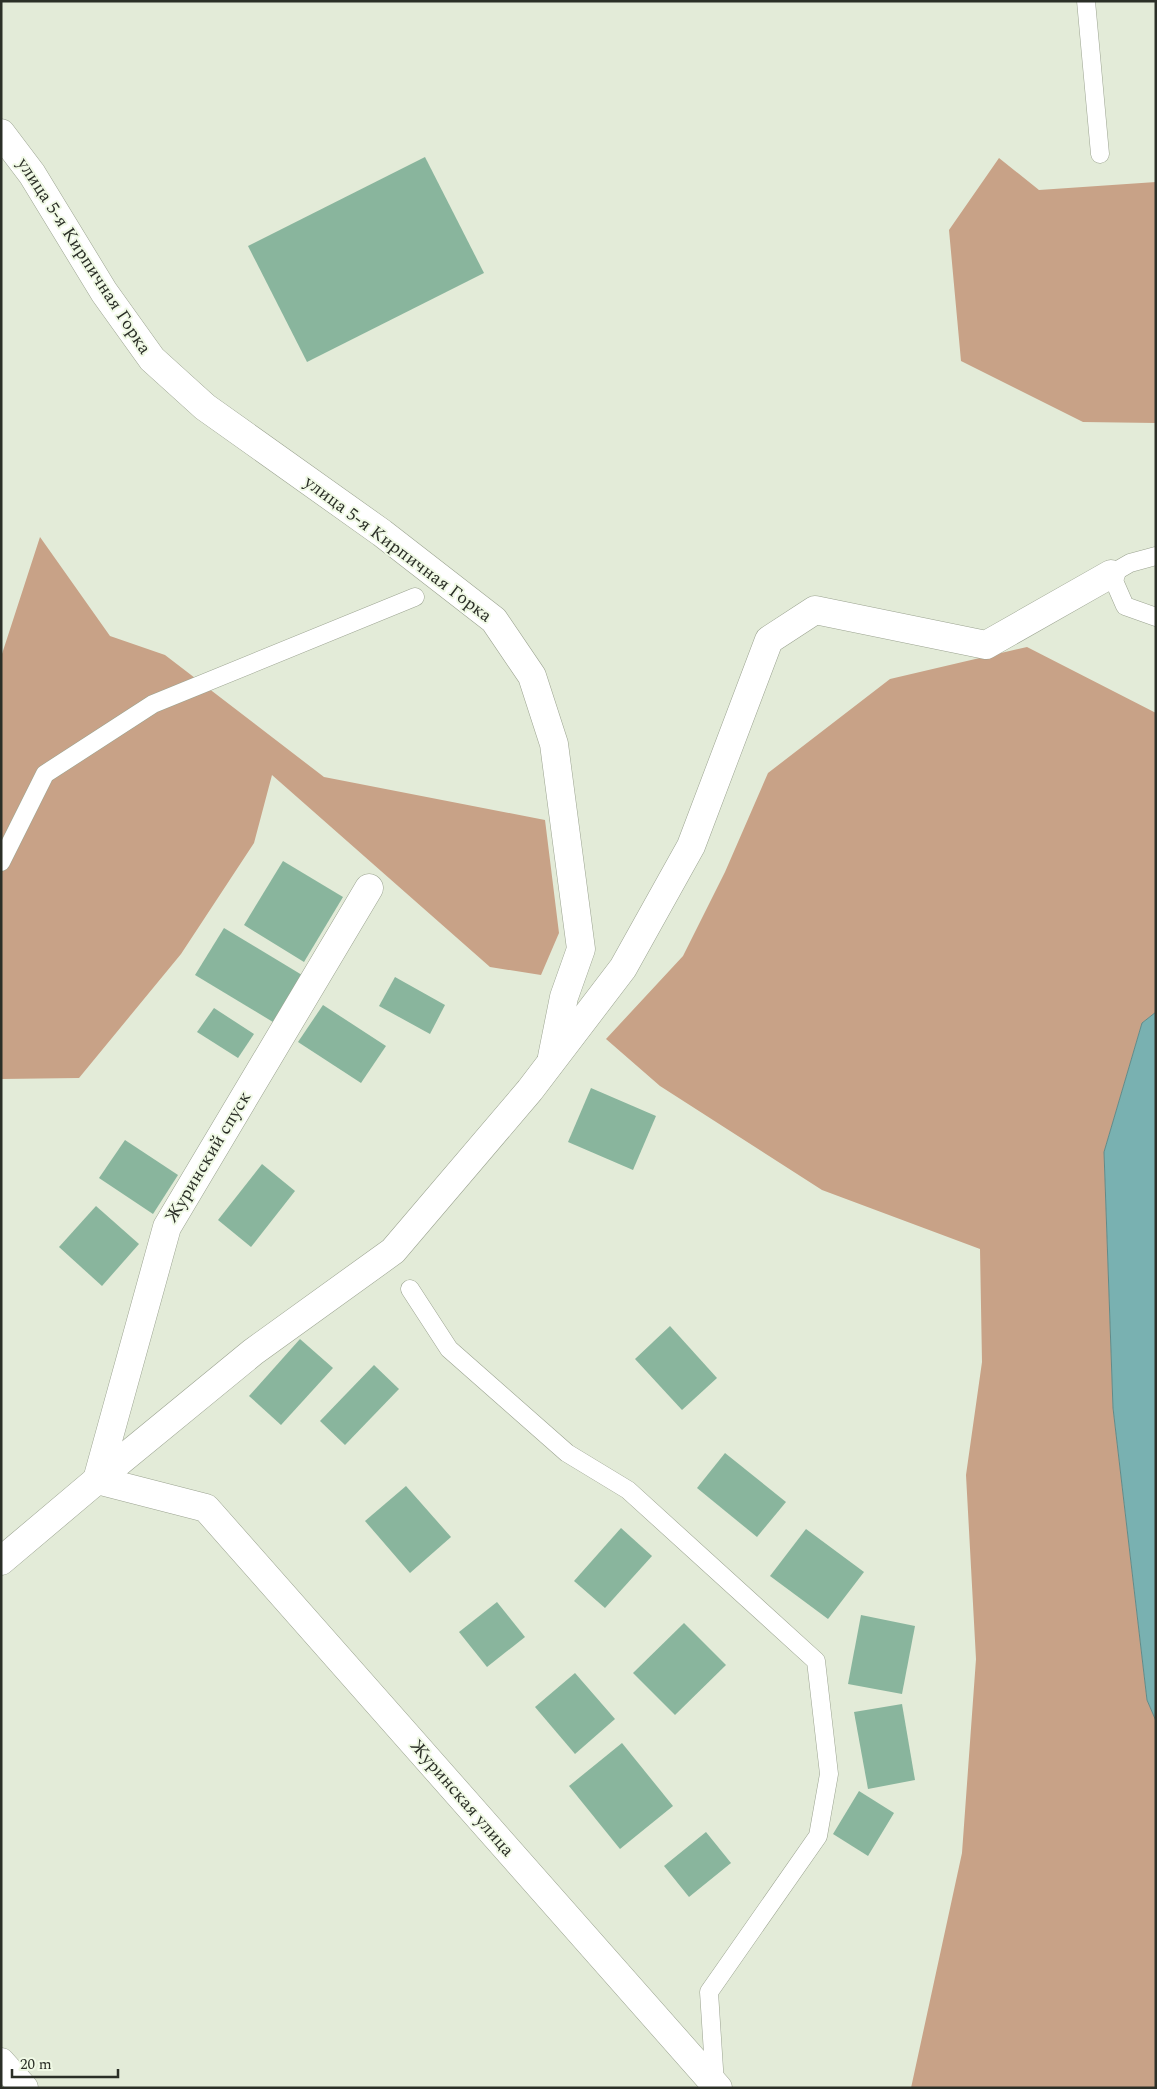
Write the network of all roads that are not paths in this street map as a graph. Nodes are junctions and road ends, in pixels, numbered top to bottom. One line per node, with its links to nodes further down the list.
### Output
1 (1086, 1): 3 (lane)
2 (1, 133): 10 (street, улица 5-я Кирпичная Горка)
3 (1100, 154)
4 (1156, 556): 5 (lane)
5 (1111, 574): 7 (lane); 10 (street)
6 (415, 598): 8 (lane)
7 (1156, 617)
8 (1, 862)
9 (369, 888): 12 (street, Журинский спуск)
10 (550, 1063): 12 (street)
11 (410, 1289): 15 (lane)
12 (97, 1480): 13 (street); 15 (street, Журинская улица)
13 (1, 1560)
14 (1, 2062): 16 (street)
15 (716, 2086)
16 (24, 2088)

